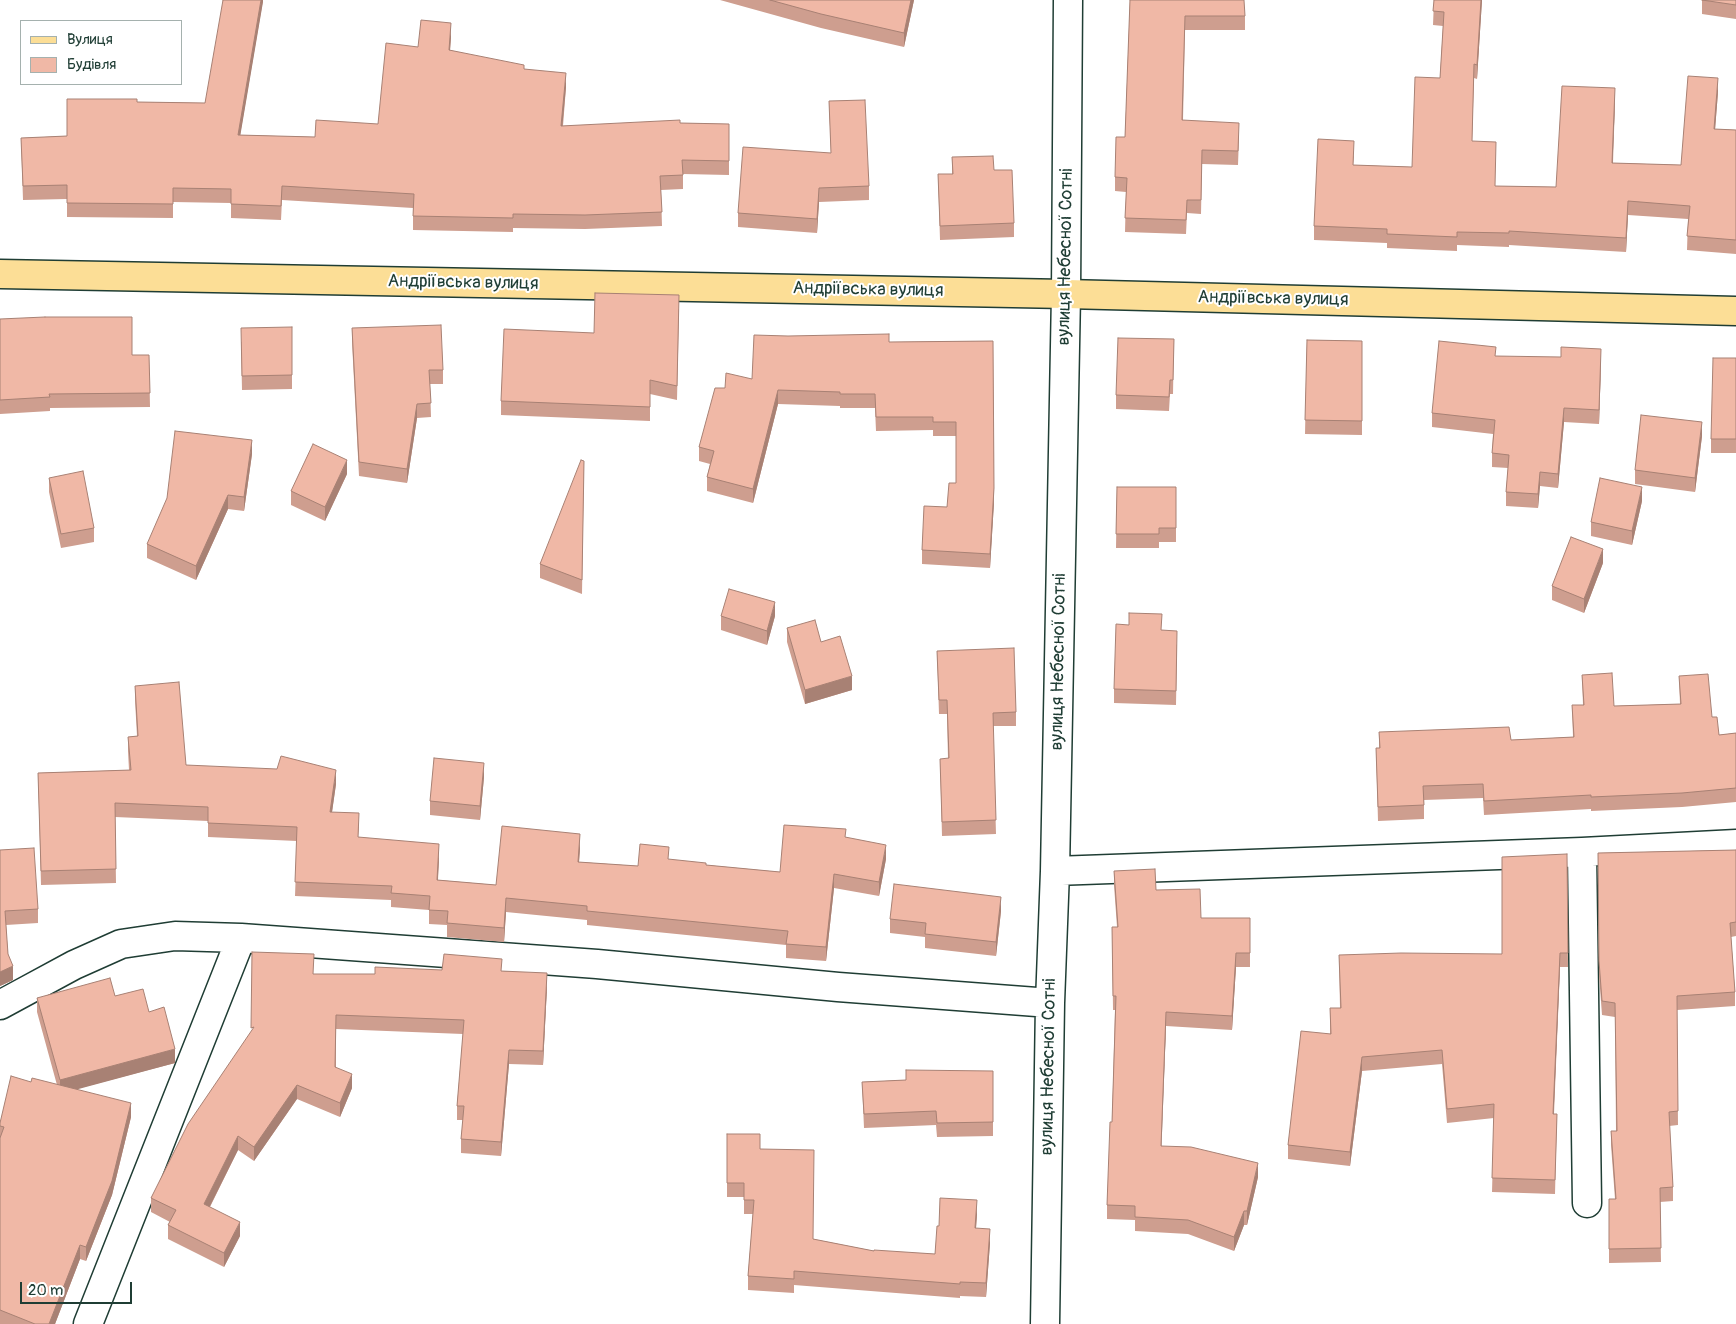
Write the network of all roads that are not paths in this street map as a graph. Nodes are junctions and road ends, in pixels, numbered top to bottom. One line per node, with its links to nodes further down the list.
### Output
1 (1068, 0): 3 (street, вулиця Небесної Сотні)
2 (0, 274): 3 (main road, Андріївська вулиця)
3 (1066, 294): 4 (main road, Андріївська вулиця); 7 (street, вулиця Небесної Сотні)
4 (1736, 311)
5 (1736, 844): 6 (street)
6 (1582, 852): 7 (street); 11 (street)
7 (1055, 870): 9 (street, вулиця Небесної Сотні)
8 (241, 938): 9 (street); 10 (street); 12 (street)
9 (1050, 1003): 13 (street, вулиця Небесної Сотні)
10 (0, 1005)
11 (1587, 1203)
12 (88, 1324)
13 (1045, 1324)

